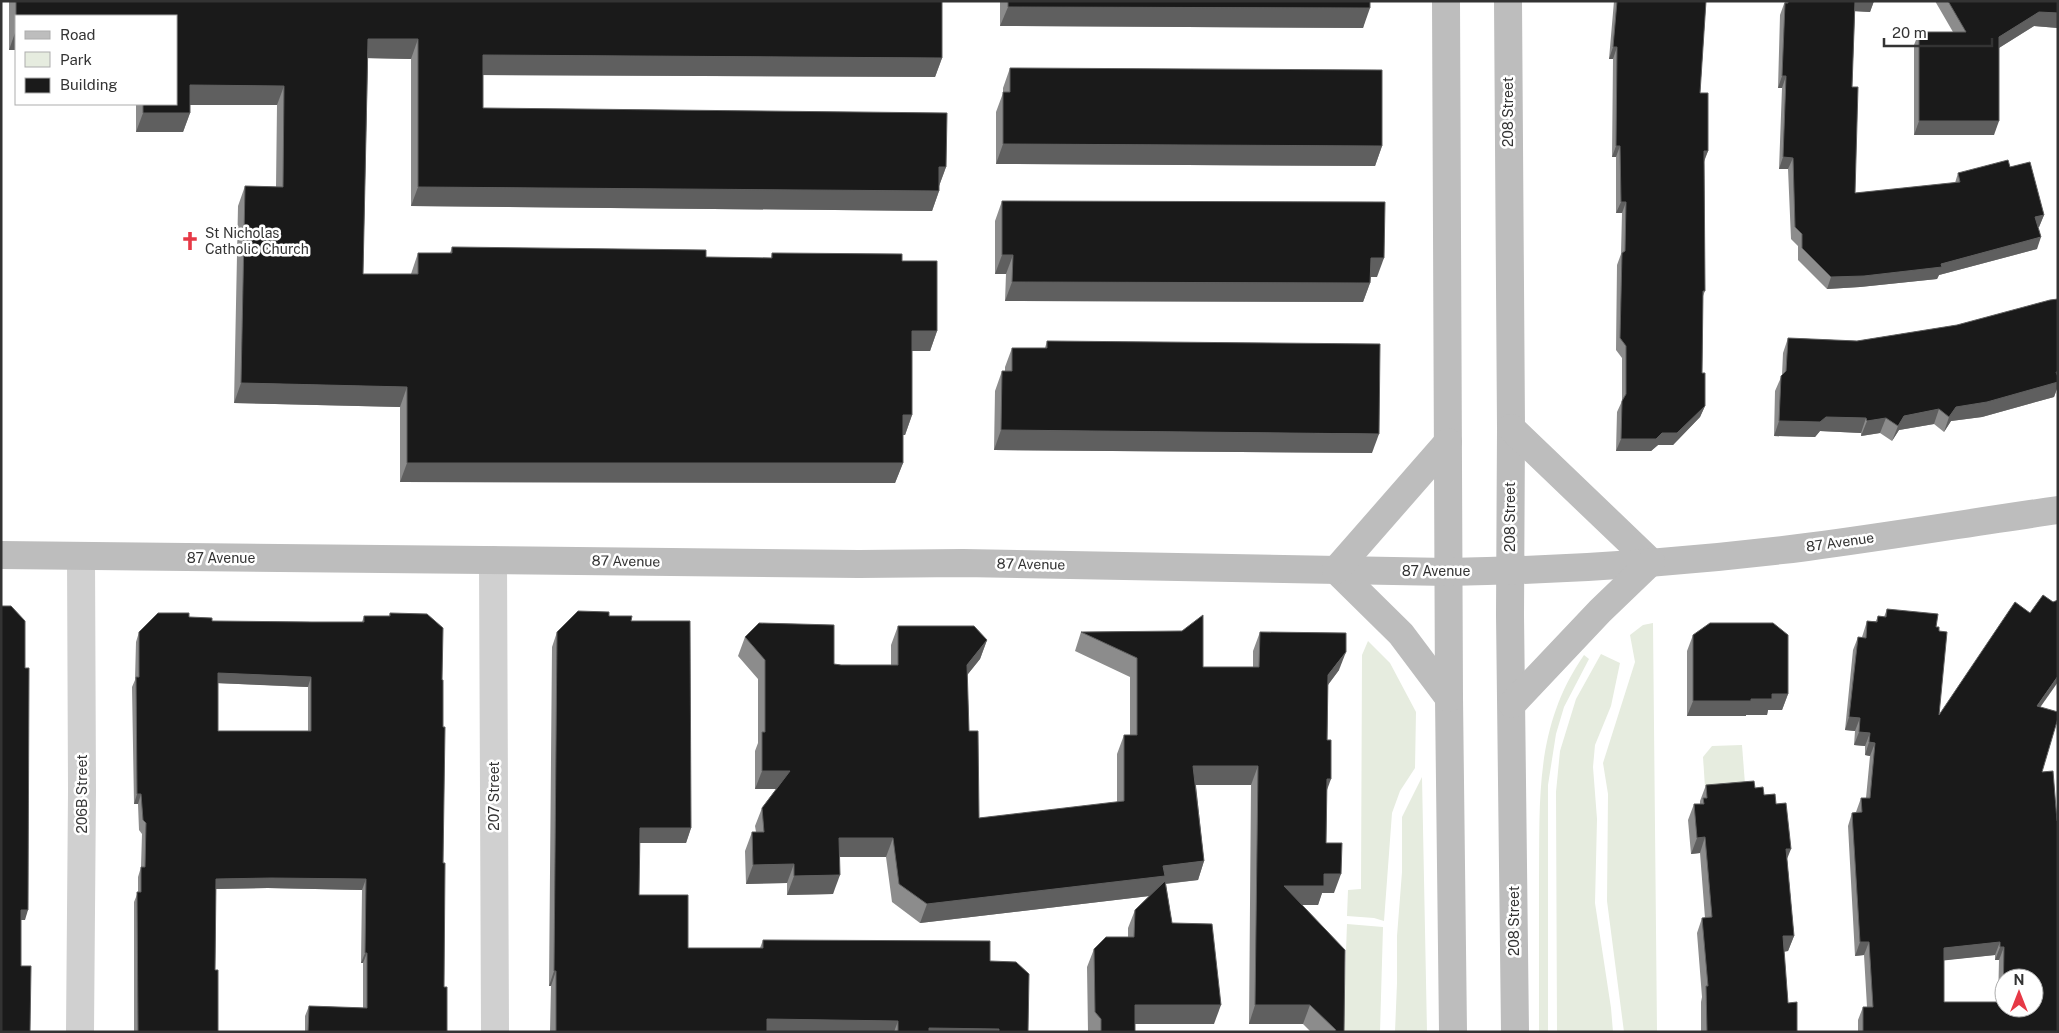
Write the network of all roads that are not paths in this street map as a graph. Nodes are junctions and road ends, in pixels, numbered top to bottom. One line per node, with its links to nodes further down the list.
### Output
1 (1446, 1): 4 (main road)
2 (1508, 1): 3 (main road, 208 Street)
3 (1511, 428): 9 (main road); 11 (main road, 208 Street)
4 (1448, 442): 10 (main road); 12 (main road)
5 (2058, 510): 9 (main road, 87 Avenue)
6 (1, 555): 7 (main road, 87 Avenue)
7 (81, 556): 8 (main road, 87 Avenue); 15 (street, 206B Street)
8 (493, 560): 10 (main road, 87 Avenue); 16 (street, 207 Street)
9 (1651, 562): 11 (main road, 87 Avenue); 14 (main road)
10 (1336, 570): 12 (main road, 87 Avenue); 13 (main road)
11 (1510, 571): 12 (main road, 87 Avenue); 14 (main road, 208 Street)
12 (1448, 572): 13 (main road)
13 (1449, 698): 17 (main road)
14 (1512, 704): 18 (main road, 208 Street)
15 (80, 1032)
16 (495, 1032)
17 (1453, 1032)
18 (1515, 1032)

